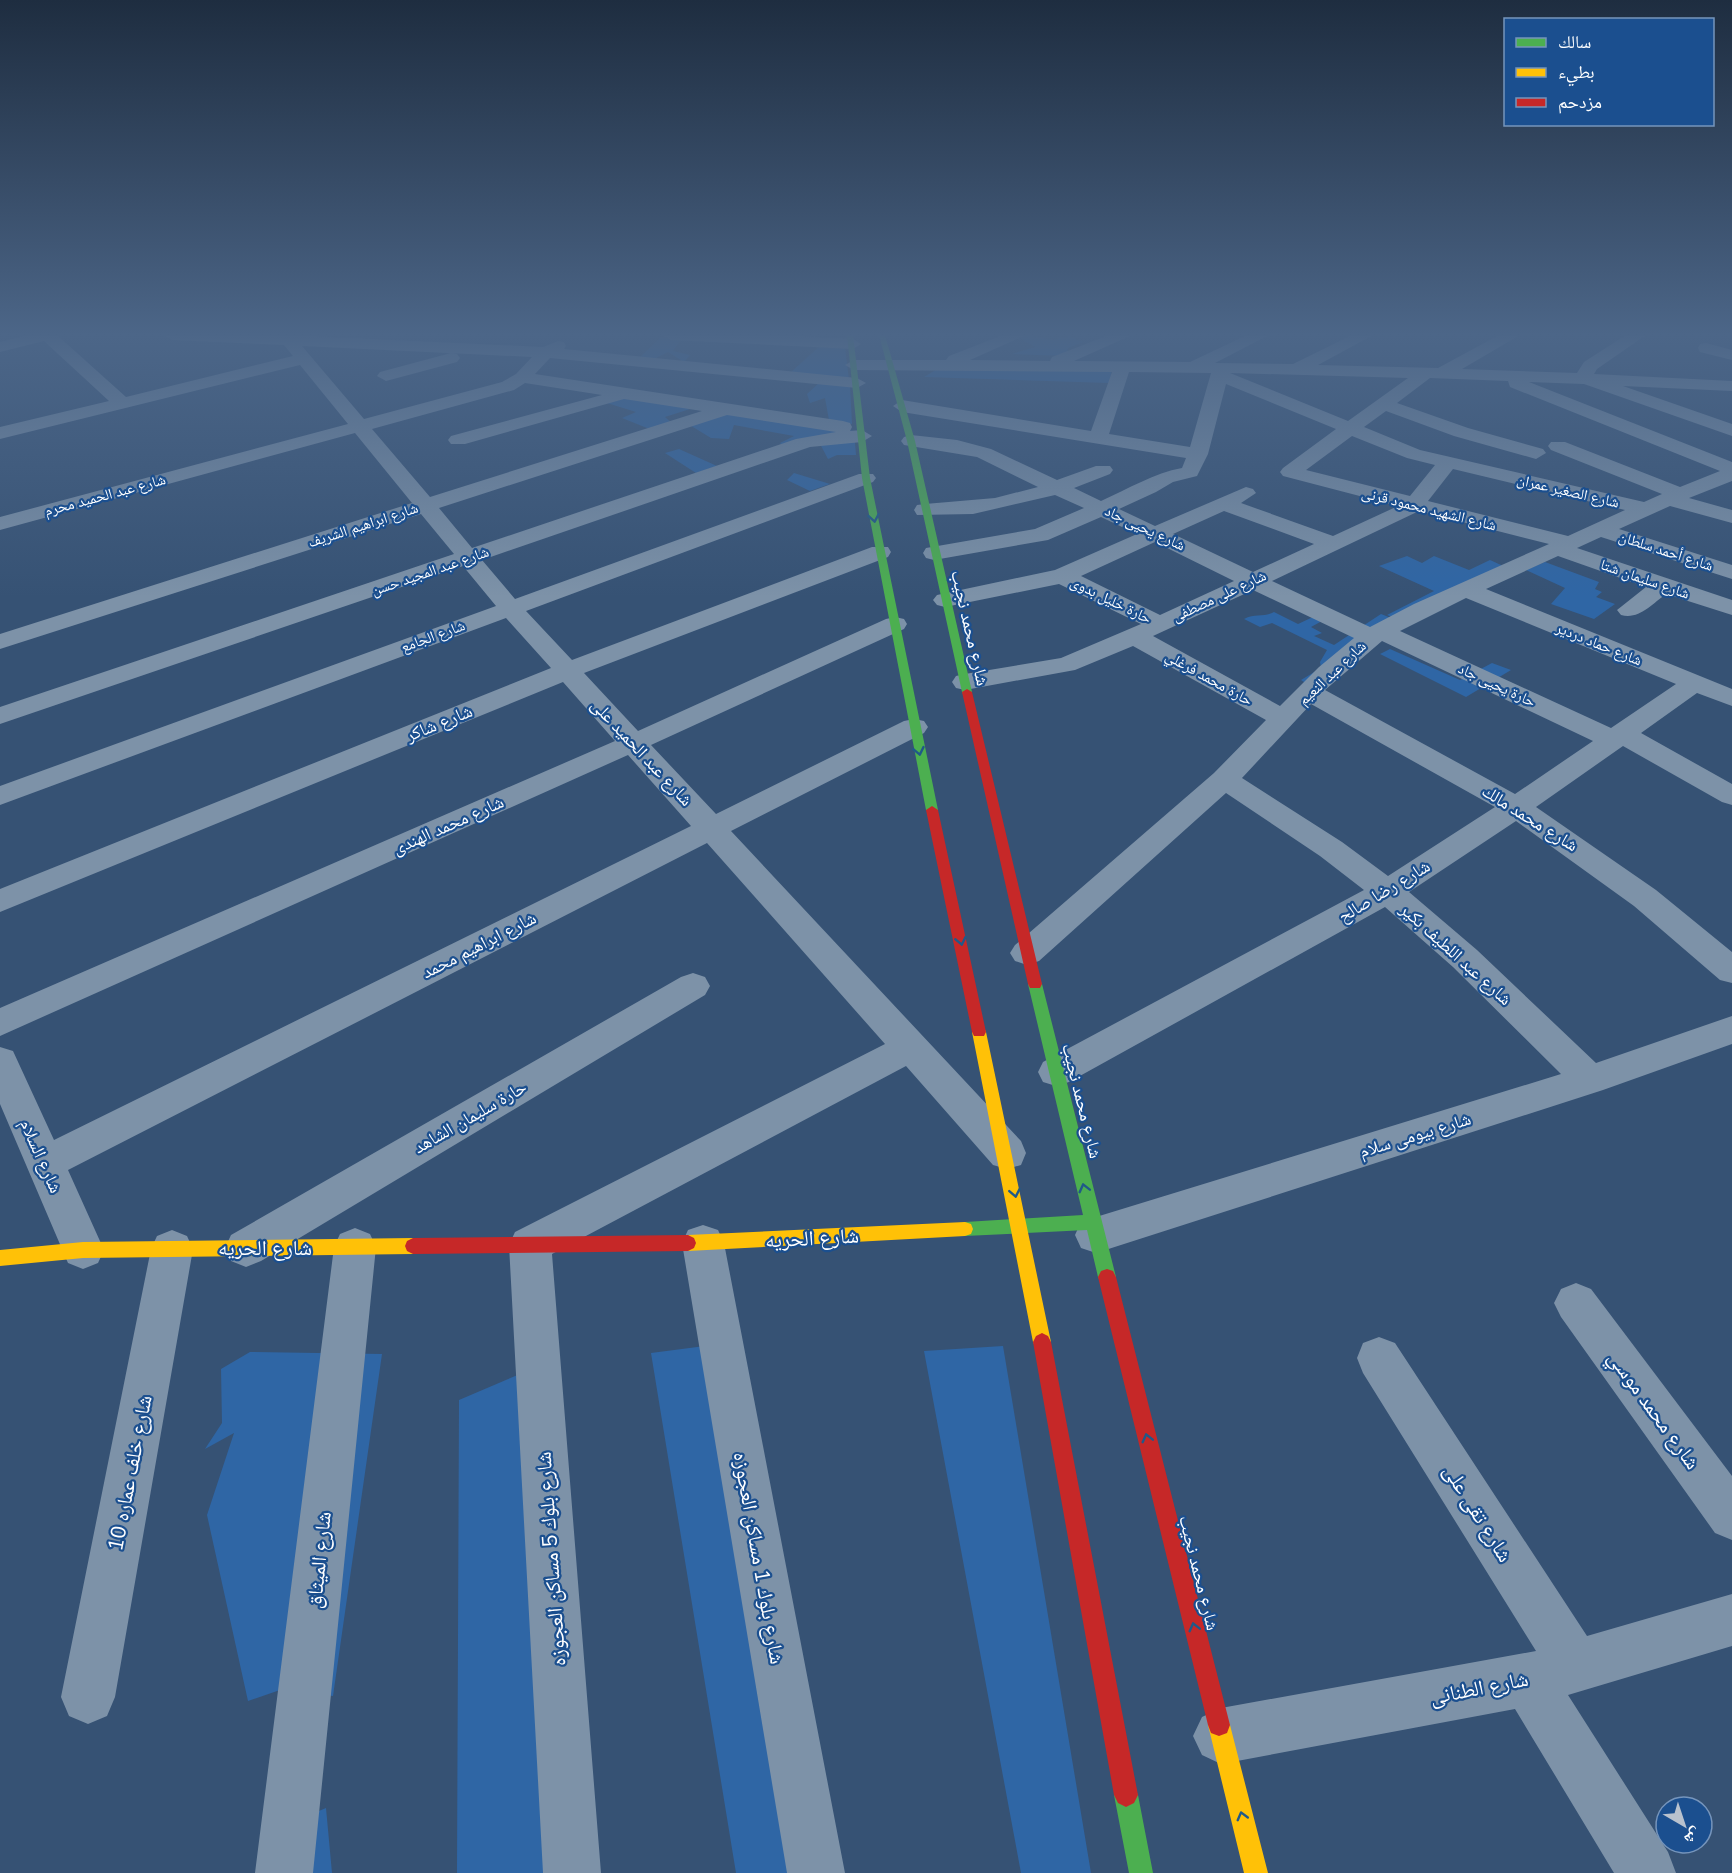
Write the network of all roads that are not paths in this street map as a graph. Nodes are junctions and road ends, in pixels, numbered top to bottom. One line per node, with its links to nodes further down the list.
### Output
1 (43, 422): 22 (street)
2 (356, 422): 18 (street, شارع عبد الحميد على)
3 (377, 422): 18 (street, شارع عبد الحميد محرم)
4 (523, 422): 25 (street)
5 (684, 422): 39 (street, شارع ابراهيم الشريف)
6 (802, 422): 23 (street)
7 (861, 422): 23 (main road)
8 (906, 422): 26 (main road, شارع محمد نجيب)
9 (999, 422): 24 (street)
10 (1104, 422): 24 (street)
11 (1206, 422): 29 (street)
12 (1337, 422): 19 (street, شارع الصغير عمران)
13 (1358, 422): 19 (street)
14 (1435, 422): 20 (street)
15 (1464, 422): 20 (street)
16 (1611, 422): 32 (street)
17 (1710, 422): 21 (street)
18 (360, 427): 39 (street, شارع عبد الحميد على); 44 (street, شارع عبد الحميد محرم)
19 (1350, 428): 30 (street, شارع الصغير عمران); 40 (street, شارع الشهيد محمود قرنى)
20 (1450, 428): 28 (street)
21 (1732, 430)
22 (0, 433)
23 (862, 433): 33 (main road); 52 (street, شارع عبد المجيد حسن)
24 (1098, 439): 29 (street)
25 (458, 440)
26 (911, 441): 35 (street, شارع يحيى جاد); 42 (main road, شارع محمد نجيب)
27 (1558, 446): 37 (street)
28 (1536, 453)
29 (1198, 454): 41 (street)
30 (1448, 462): 34 (street, شارع الصغير عمران); 40 (street, شارع على مصطفى)
31 (1103, 470): 35 (street)
32 (1731, 474): 37 (street, شارع عبد النعيم)
33 (866, 478): 50 (main road, one-way to 50); 59 (street, شارع الجامع)
34 (1538, 483): 37 (street, شارع الصغير عمران); 45 (street)
35 (1059, 487): 41 (street, شارع يحيى جاد); 42 (street)
36 (1246, 493): 38 (street)
37 (1665, 501): 43 (street); 46 (street, شارع عبد النعيم)
38 (1222, 504): 47 (street); 48 (street)
39 (425, 505): 52 (street, شارع عبد الحميد على); 66 (street, شارع ابراهيم الشريف)
40 (1413, 506): 45 (street, شارع الشهيد محمود قرنى); 48 (street, شارع على مصطفى)
41 (1101, 507): 47 (street, شارع يحيى جاد); 51 (street)
42 (925, 510): 51 (main road, شارع محمد نجيب)
43 (1732, 518)
44 (0, 524)
45 (1509, 529): 49 (street, شارع الشهيد محمود قرنى)
46 (1601, 530): 49 (street, شارع عبد النعيم); 53 (street, شارع أحمد سلطان)
47 (1156, 533): 54 (street); 55 (street, شارع يحيى جاد)
48 (1332, 543): 55 (street, شارع على مصطفى)
49 (1564, 546): 56 (street, شارع سليمان شتا); 57 (street, شارع عبد النعيم)
50 (880, 552): 62 (main road); 67 (street, شارع شاكر)
51 (934, 553): 58 (main road, شارع محمد نجيب)
52 (469, 558): 59 (street, شارع عبد الحميد على); 72 (street, شارع عبد المجيد حسن)
53 (1732, 572)
54 (1062, 576): 58 (street); 63 (street, حارة خليل بدوى)
55 (1254, 579): 63 (street, شارع على مصطفى); 64 (street, شارع يحيى جاد)
56 (1663, 585): 60 (street, شارع سليمان شتا); 61 (street)
57 (1467, 590): 64 (street, شارع عبد النعيم); 69 (street, شارع حماد دردير)
58 (945, 600): 68 (main road, شارع محمد نجيب)
59 (510, 608): 67 (street, شارع عبد الحميد على); 78 (street, شارع الجامع)
60 (1732, 608)
61 (1629, 610)
62 (895, 624): 74 (main road); 76 (street, شارع محمد الهندى)
63 (1160, 624): 65 (street, شارع على مصطفى)
64 (1376, 634): 70 (street, شارع عبد النعيم); 75 (street, حارة يحيى جاد)
65 (1134, 636): 68 (street, شارع على مصطفى); 73 (street, حارة محمد فرغلي)
66 (0, 642)
67 (567, 671): 76 (street, شارع عبد الحميد على); 83 (street, شارع شاكر)
68 (965, 682): 84 (main road, شارع محمد نجيب)
69 (1695, 683): 71 (street, شارع حماد دردير); 75 (street, شارع رضا صالح)
70 (1310, 693): 73 (street, شارع عبد النعيم); 80 (street, شارع محمد مالك)
71 (1732, 698)
72 (0, 716)
73 (1283, 719): 77 (street, شارع عبد النعيم)
74 (914, 726): 81 (street, شارع ابراهيم محمد); 93 (main road, one-way to 93)
75 (1618, 737): 79 (street, حارة يحيى جاد); 80 (street, شارع رضا صالح)
76 (633, 743): 81 (street, شارع عبد الحميد على); 87 (street, شارع محمد الهندى)
77 (1224, 779): 82 (street, شارع عبد اللطيف بكير); 84 (street, شارع عبد النعيم)
78 (0, 796)
79 (1732, 796)
80 (1516, 807): 82 (street, شارع رضا صالح); 85 (street, شارع محمد مالك)
81 (712, 828): 89 (street, شارع عبد الحميد على); 94 (street, شارع ابراهيم محمد)
82 (1386, 892): 91 (street, شارع رضا صالح); 92 (street, شارع عبد اللطيف بكير)
83 (0, 901)
84 (1027, 953): 91 (main road, شارع محمد نجيب)
85 (1732, 971)
86 (693, 986): 100 (street, حارة سليمان الشاهد)
87 (0, 1023)
88 (1726, 1040): 92 (street, شارع بيومى سلام)
89 (911, 1047): 93 (street, شارع عبد الحميد على); 98 (street, شارع الحريه)
90 (0, 1061): 94 (street, شارع السلام)
91 (1056, 1071): 96 (main road, شارع محمد نجيب, one-way to 91)
92 (1590, 1080): 96 (street, شارع بيومى سلام)
93 (1007, 1153): 95 (main road, one-way to 95)
94 (45, 1164): 102 (street, شارع السلام)
95 (1022, 1227): 96 (main road, شارع الحريه); 97 (main road, شارع الحريه); 114 (main road)
96 (1094, 1228): 110 (main road, شارع محمد نجيب, one-way to 96)
97 (703, 1243): 98 (main road, شارع الحريه); 113 (street, شارع بلوك 1 مساكن العجوزه)
98 (530, 1245): 99 (main road, شارع الحريه); 112 (street, شارع بلوك 5 مساكن العجوزه)
99 (355, 1247): 100 (main road, شارع الحريه); 111 (street, شارع الميثاق)
100 (246, 1248): 101 (main road, شارع الحريه)
101 (172, 1249): 102 (main road, شارع الحريه); 109 (street, شارع خلف عماره 10)
102 (83, 1250): 103 (main road, شارع الحريه)
103 (0, 1257)
104 (1576, 1303): 106 (street, شارع محمد موسي)
105 (1379, 1358): 108 (street, شارع تقى على)
106 (1732, 1516)
107 (1732, 1620): 108 (street, شارع الطنانى)
108 (1552, 1674): 110 (street, شارع الطنانى); 116 (street, شارع تقى على)
109 (88, 1697)
110 (1221, 1736): 115 (main road, شارع محمد نجيب, one-way to 110)
111 (284, 1873)
112 (572, 1873)
113 (816, 1873)
114 (1141, 1873)
115 (1256, 1873)
116 (1647, 1873)

